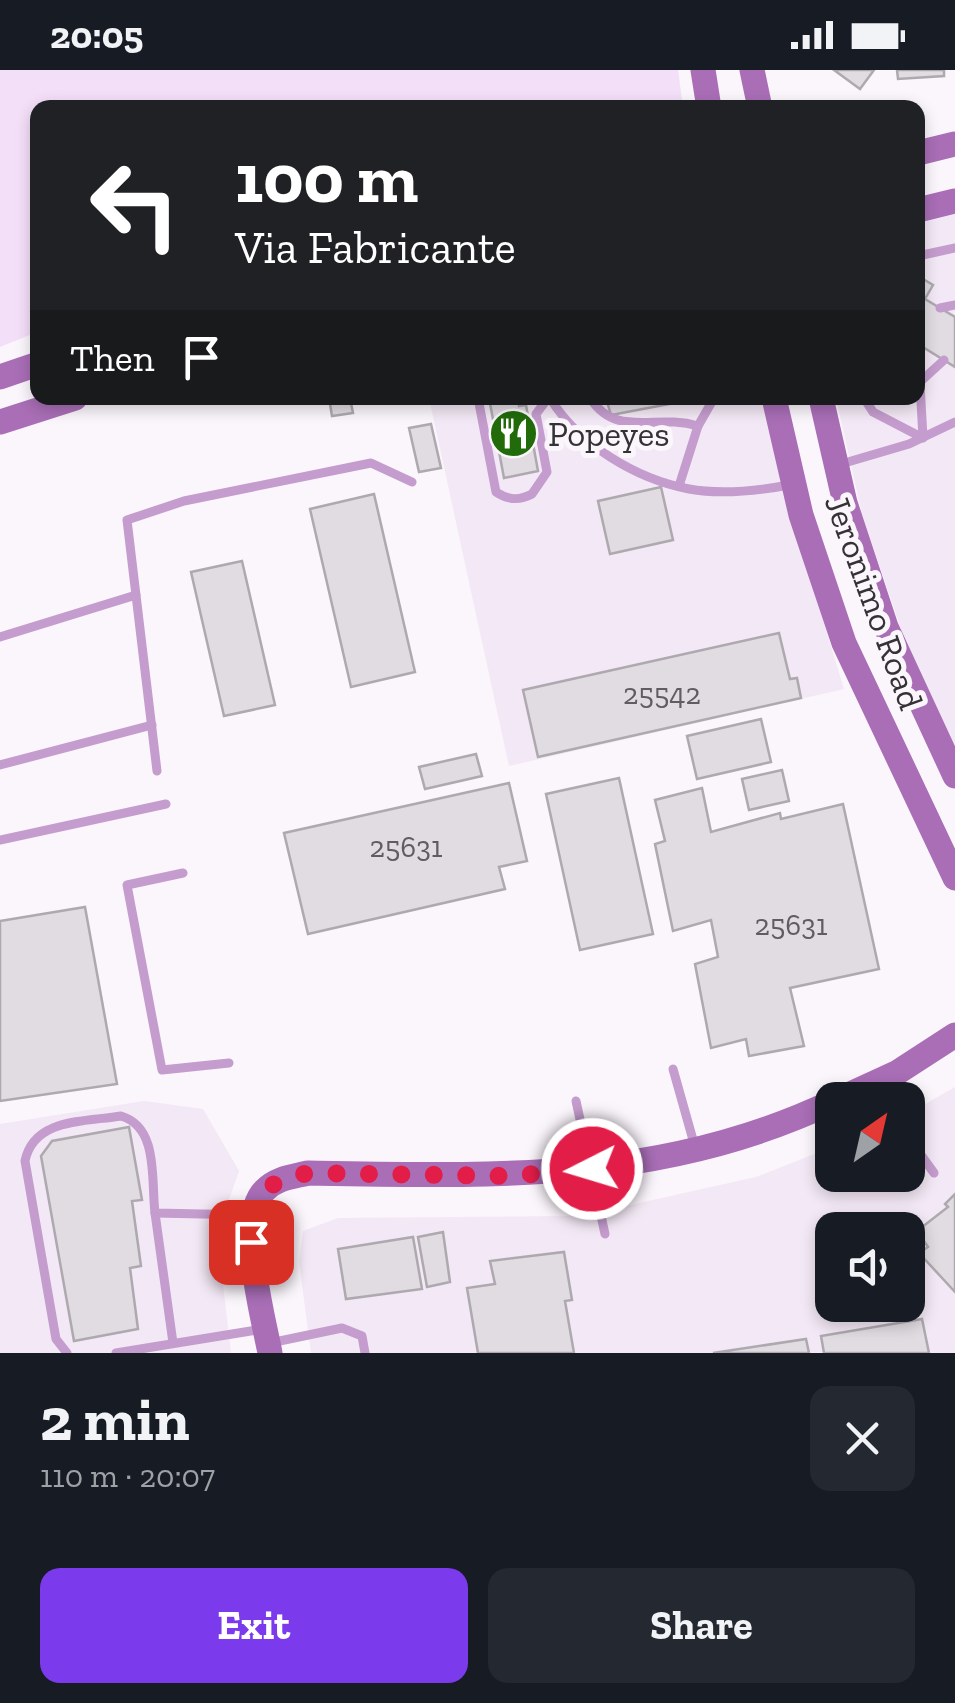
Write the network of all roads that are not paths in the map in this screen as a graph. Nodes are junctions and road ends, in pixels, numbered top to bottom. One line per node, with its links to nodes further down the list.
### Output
1 (703, 70): 3 (main road)
2 (752, 70): 4 (main road)
3 (708, 100)
4 (758, 100)
5 (955, 144): 6 (main road)
6 (925, 151)
7 (955, 201): 8 (main road)
8 (925, 208)
9 (955, 248): 10 (lane)
10 (925, 254)
11 (955, 305): 12 (lane)
12 (940, 308)
13 (944, 360): 16 (lane)
14 (30, 367): 15 (main road)
15 (0, 377)
16 (925, 377)
17 (53, 405): 27 (main road)
18 (479, 405): 19 (lane)
19 (543, 405)
20 (554, 405): 34 (lane)
21 (595, 405): 29 (lane)
22 (712, 405): 29 (lane)
23 (776, 405): 33 (main road, Jeronimo Road)
24 (823, 405): 31 (main road, Jeronimo Road)
25 (868, 405): 30 (lane)
26 (921, 405): 30 (lane)
27 (0, 422)
28 (955, 422): 30 (lane)
29 (698, 426): 34 (lane)
30 (923, 438): 31 (lane)
31 (836, 466): 38 (main road, Jeronimo Road)
32 (412, 482): 35 (lane)
33 (794, 484): 34 (lane); 45 (main road, Jeronimo Road)
34 (680, 486)
35 (136, 595): 36 (lane); 37 (lane)
36 (0, 637)
37 (152, 725): 39 (lane); 40 (lane)
38 (949, 750): 41 (main road, Jeronimo Road)
39 (0, 765)
40 (158, 770)
41 (955, 776)
42 (166, 804): 43 (lane)
43 (0, 840)
44 (183, 874): 47 (lane)
45 (955, 878)
46 (955, 1035): 49 (main road)
47 (229, 1062)
48 (674, 1069): 52 (lane)
49 (887, 1082)
50 (576, 1101): 54 (lane)
51 (815, 1109): 52 (main road)
52 (696, 1150): 54 (main road)
53 (925, 1161): 55 (lane)
54 (592, 1169): 56 (main road); 58 (lane)
55 (934, 1174)
56 (257, 1204): 57 (lane); 59 (main road)
57 (155, 1214): 60 (lane); 61 (lane)
58 (605, 1234)
59 (268, 1342): 60 (lane); 63 (lane)
60 (173, 1343): 62 (lane)
61 (68, 1353)
62 (116, 1353)
63 (366, 1353)

